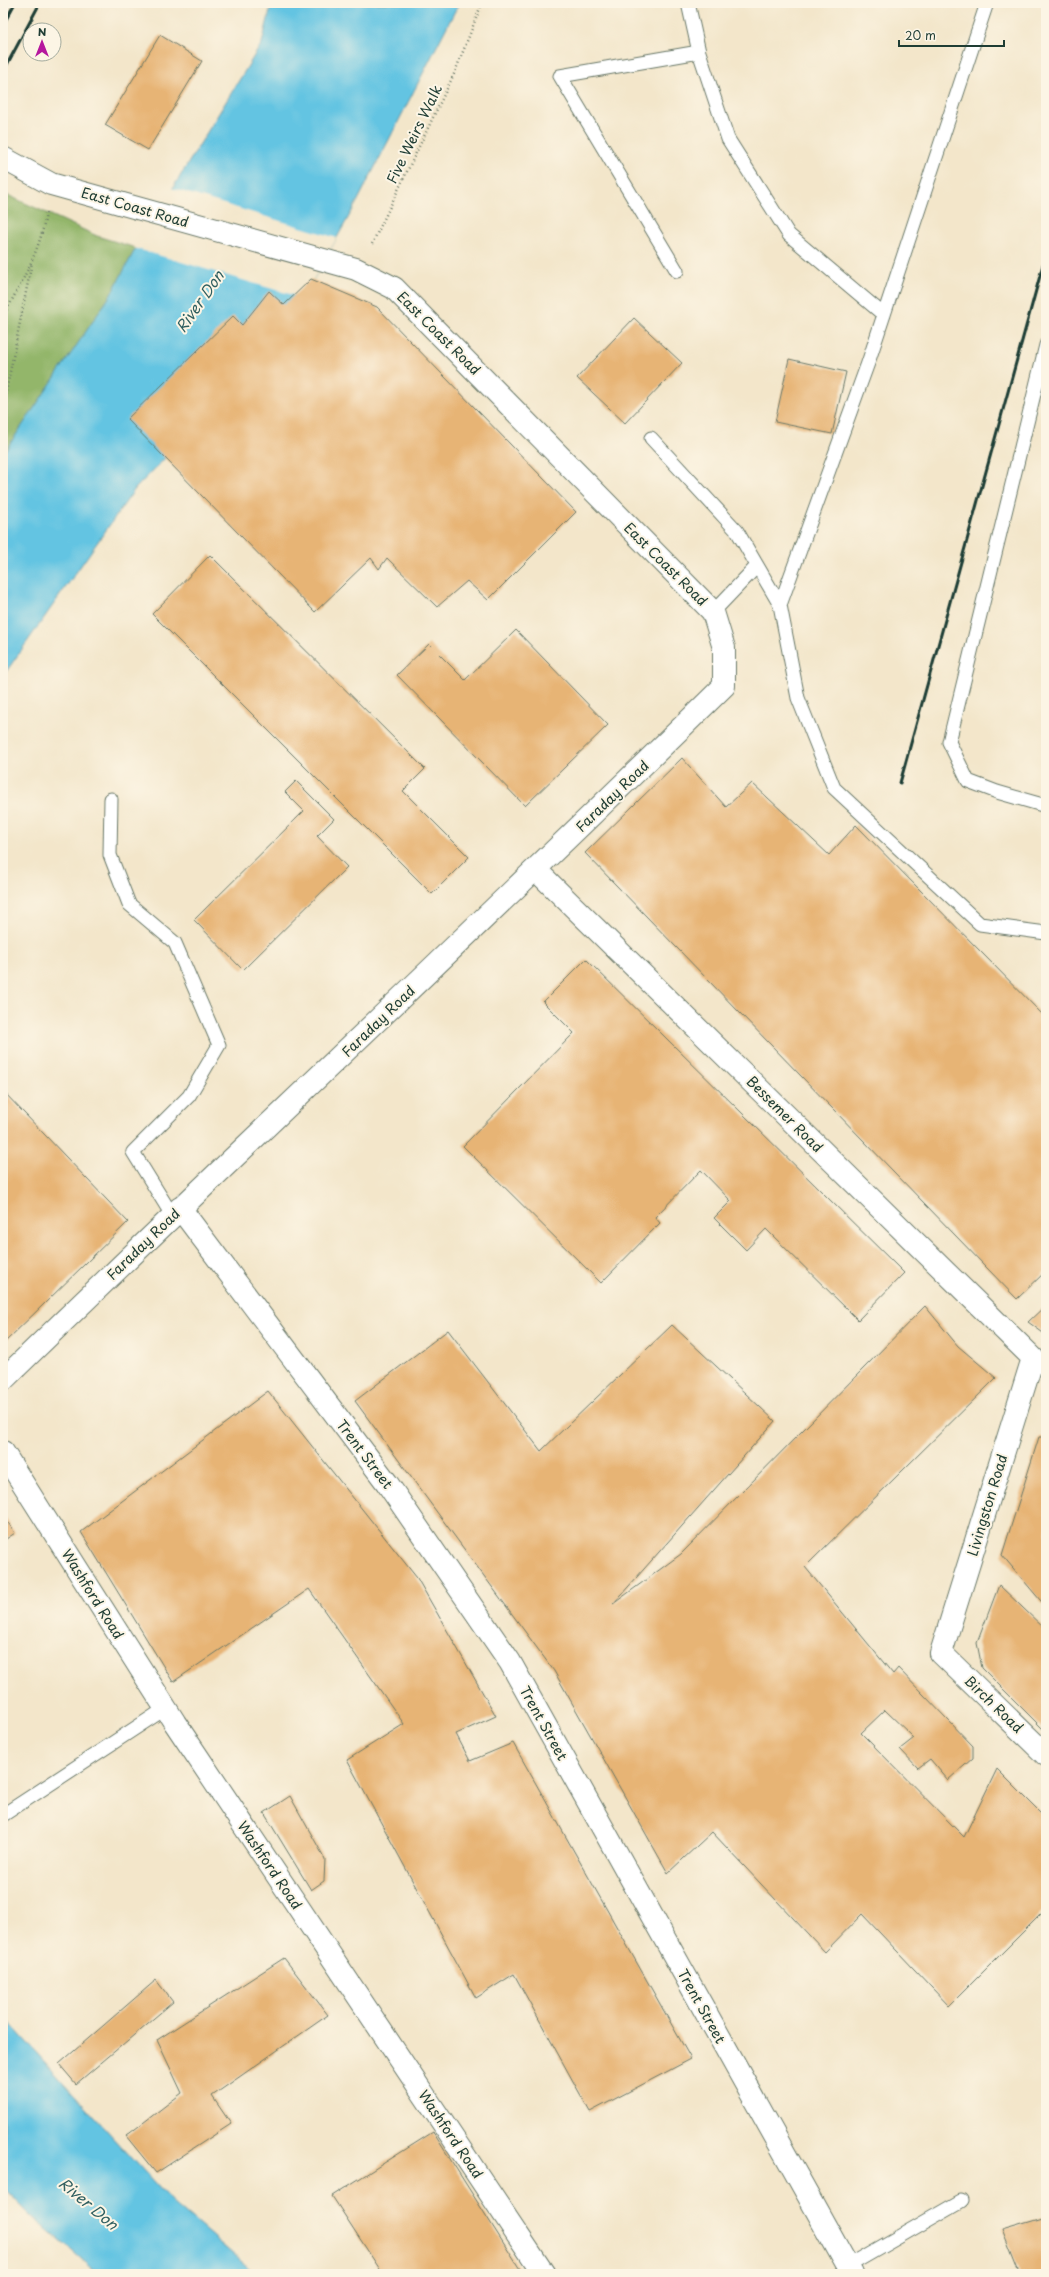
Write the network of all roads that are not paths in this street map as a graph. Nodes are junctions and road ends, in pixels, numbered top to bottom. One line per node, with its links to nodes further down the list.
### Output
1 (688, 3): 3 (lane)
2 (987, 3): 6 (lane)
3 (699, 52): 5 (lane); 6 (lane)
4 (3, 158): 11 (street, East Coast Road)
5 (677, 271)
6 (884, 315): 10 (lane)
7 (1046, 345): 14 (lane)
8 (651, 438): 9 (lane)
9 (757, 566): 10 (lane); 11 (lane)
10 (780, 605): 16 (lane)
11 (713, 612): 12 (street, East Coast Road)
12 (724, 648): 15 (street, Faraday Road)
13 (111, 798): 17 (lane)
14 (1046, 806)
15 (536, 870): 17 (street, Faraday Road); 18 (street, Bessemer Road)
16 (1046, 933)
17 (176, 1211): 19 (street, Faraday Road); 26 (street, Trent Street)
18 (1033, 1358): 21 (street, Livingston Road)
19 (3, 1380)
20 (3, 1452): 22 (street, Washford Road)
21 (941, 1653): 23 (street, Birch Road)
22 (166, 1708): 24 (lane); 27 (street, Washford Road)
23 (1046, 1755)
24 (3, 1815)
25 (961, 2201): 26 (lane)
26 (850, 2270)
27 (544, 2274)

